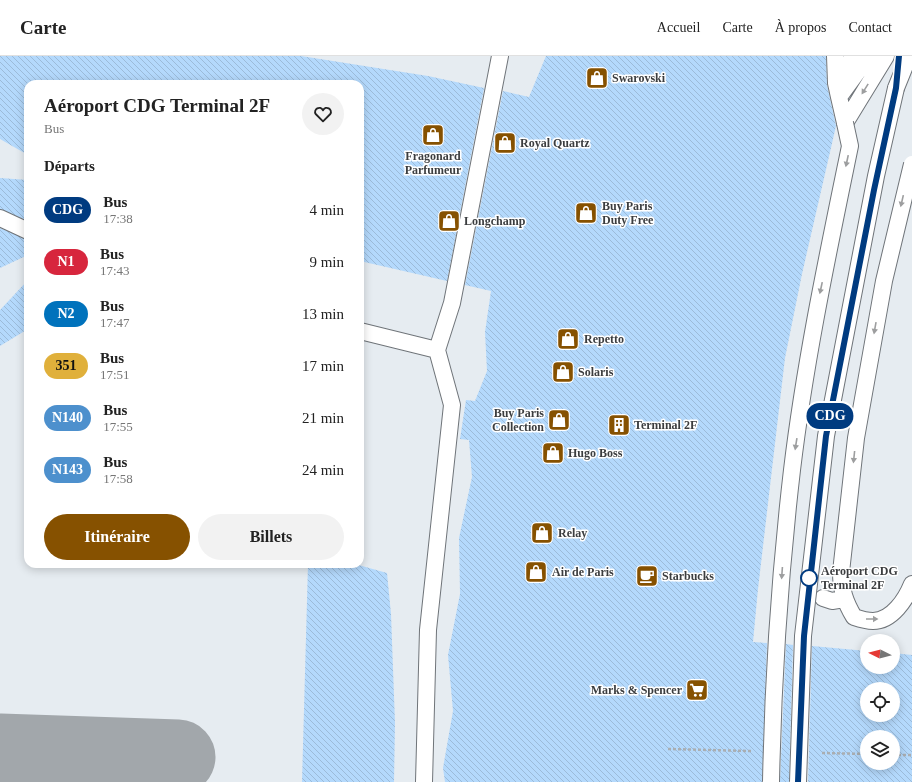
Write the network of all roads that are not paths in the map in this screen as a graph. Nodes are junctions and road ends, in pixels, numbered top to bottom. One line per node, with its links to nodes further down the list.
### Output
1 (500, 56): 15 (lane)
2 (835, 56): 9 (lane)
3 (853, 56): 9 (lane)
4 (869, 56): 9 (lane)
5 (886, 56): 10 (lane, one-way to 10)
6 (898, 56): 8 (lane)
7 (909, 56): 8 (lane)
8 (896, 88): 21 (lane, bridge)
9 (837, 90): 10 (lane)
10 (845, 123): 20 (lane, one-way to 20, bridge)
11 (912, 164): 18 (lane, one-way to 18, bridge)
12 (0, 218): 13 (lane)
13 (24, 229)
14 (364, 332): 15 (lane)
15 (437, 350): 19 (lane)
16 (912, 584): 18 (lane, one-way to 16)
17 (823, 598): 18 (lane)
18 (844, 599)
19 (424, 782)
20 (771, 782)
21 (798, 782)

